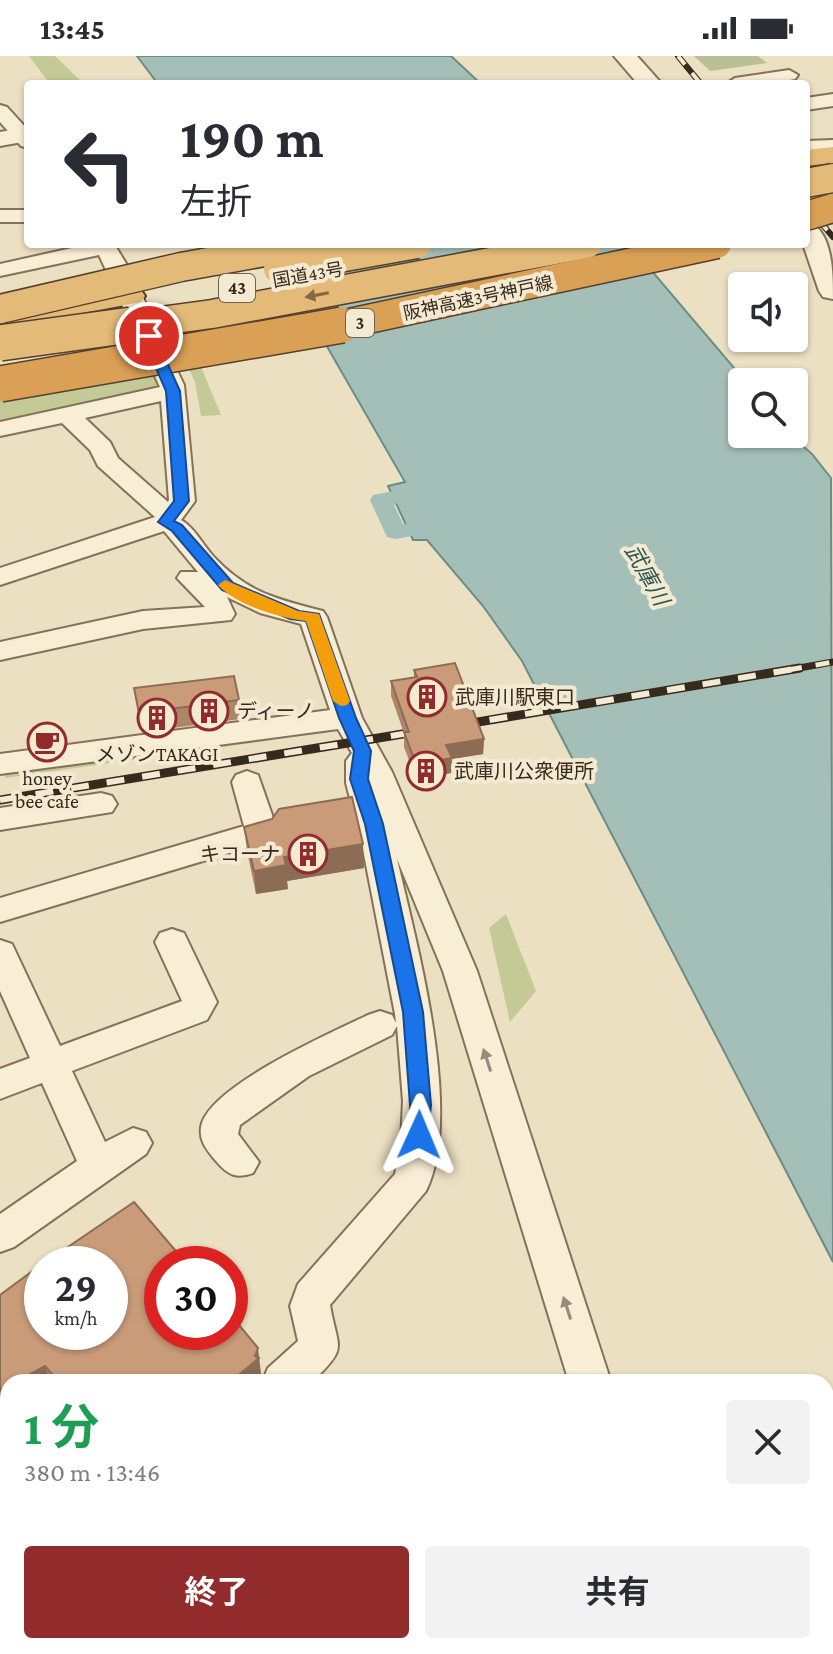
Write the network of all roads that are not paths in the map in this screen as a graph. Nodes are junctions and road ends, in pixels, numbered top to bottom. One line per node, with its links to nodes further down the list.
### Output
1 (625, 56): 3 (street)
2 (764, 56): 4 (street)
3 (647, 80)
4 (794, 80)
5 (0, 111): 6 (street)
6 (17, 138)
7 (833, 146): 8 (street)
8 (810, 147)
9 (810, 158): 10 (highway)
10 (833, 158): 11 (street)
11 (810, 164)
12 (820, 200): 23 (street)
13 (0, 216): 14 (street)
14 (24, 216)
15 (287, 248): 25 (highway, bridge)
16 (395, 248): 26 (highway, 国道43号 / 43, bridge)
17 (453, 248): 27 (highway, 国道43号 / 43)
18 (566, 248): 29 (highway, one-way to 29, bridge)
19 (700, 248): 31 (highway, 阪神高速3号神戸線 / 3, bridge)
20 (109, 254): 22 (street); 24 (highway); 28 (street)
21 (626, 263): 31 (highway, 阪神高速3号神戸線 / 3, bridge)
22 (0, 270)
23 (833, 291)
24 (0, 298)
25 (0, 309)
26 (0, 320)
27 (0, 331)
28 (149, 336): 30 (highway); 32 (street)
29 (0, 343)
30 (0, 355)
31 (0, 383)
32 (173, 391): 33 (street); 35 (street)
33 (67, 414): 34 (street); 35 (street)
34 (0, 429)
35 (162, 522): 36 (street); 37 (street); 38 (street)
36 (0, 577)
37 (0, 651)
38 (347, 718): 39 (street); 40 (street)
39 (363, 751): 54 (street); 55 (street, one-way to 39)
40 (0, 764)
41 (247, 782): 44 (street)
42 (101, 804): 43 (street)
43 (0, 819)
44 (0, 910)
45 (172, 942): 48 (street)
46 (0, 953): 48 (street)
47 (380, 1025): 51 (street)
48 (53, 1064): 49 (street); 52 (street)
49 (0, 1084)
50 (133, 1143): 52 (street)
51 (240, 1162)
52 (98, 1167): 53 (street)
53 (0, 1235)
54 (291, 1374)
55 (587, 1374)

